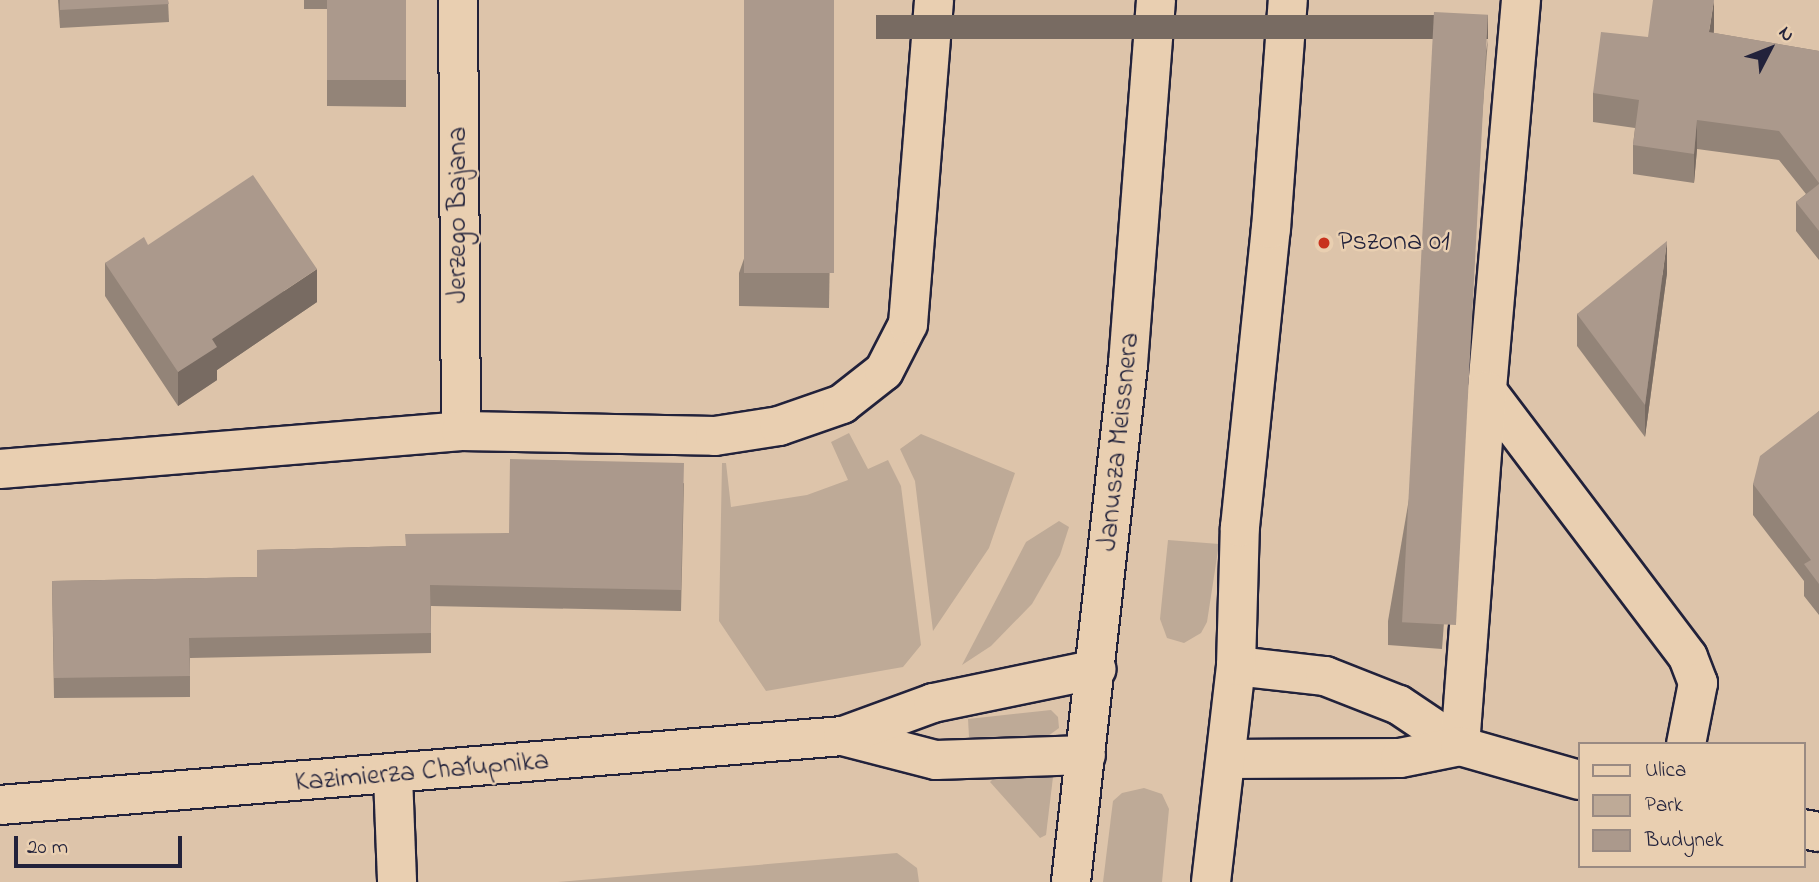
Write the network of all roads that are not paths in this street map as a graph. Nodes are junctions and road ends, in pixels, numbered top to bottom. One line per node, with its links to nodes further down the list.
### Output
1 (458, 0): 7 (street, Jerzego Bajana)
2 (934, 0): 7 (street)
3 (1156, 0): 10 (street, Janusza Meissnera)
4 (1288, 0): 9 (street)
5 (1521, 0): 6 (street)
6 (1487, 391): 12 (street); 13 (street)
7 (461, 430): 8 (street)
8 (0, 469)
9 (1236, 666): 13 (street); 15 (street)
10 (1097, 669): 11 (street, Kazimierza Chałupnika); 14 (street, Janusza Meissnera)
11 (843, 736): 14 (street, Kazimierza Chałupnika); 16 (street, Kazimierza Chałupnika)
12 (1686, 742)
13 (1460, 746): 15 (street); 17 (street)
14 (1086, 755): 20 (street, Janusza Meissnera)
15 (1226, 759): 21 (street)
16 (393, 776): 18 (street, Kazimierza Chałupnika); 19 (street)
17 (1577, 779)
18 (0, 805)
19 (397, 882)
20 (1071, 882)
21 (1211, 882)

